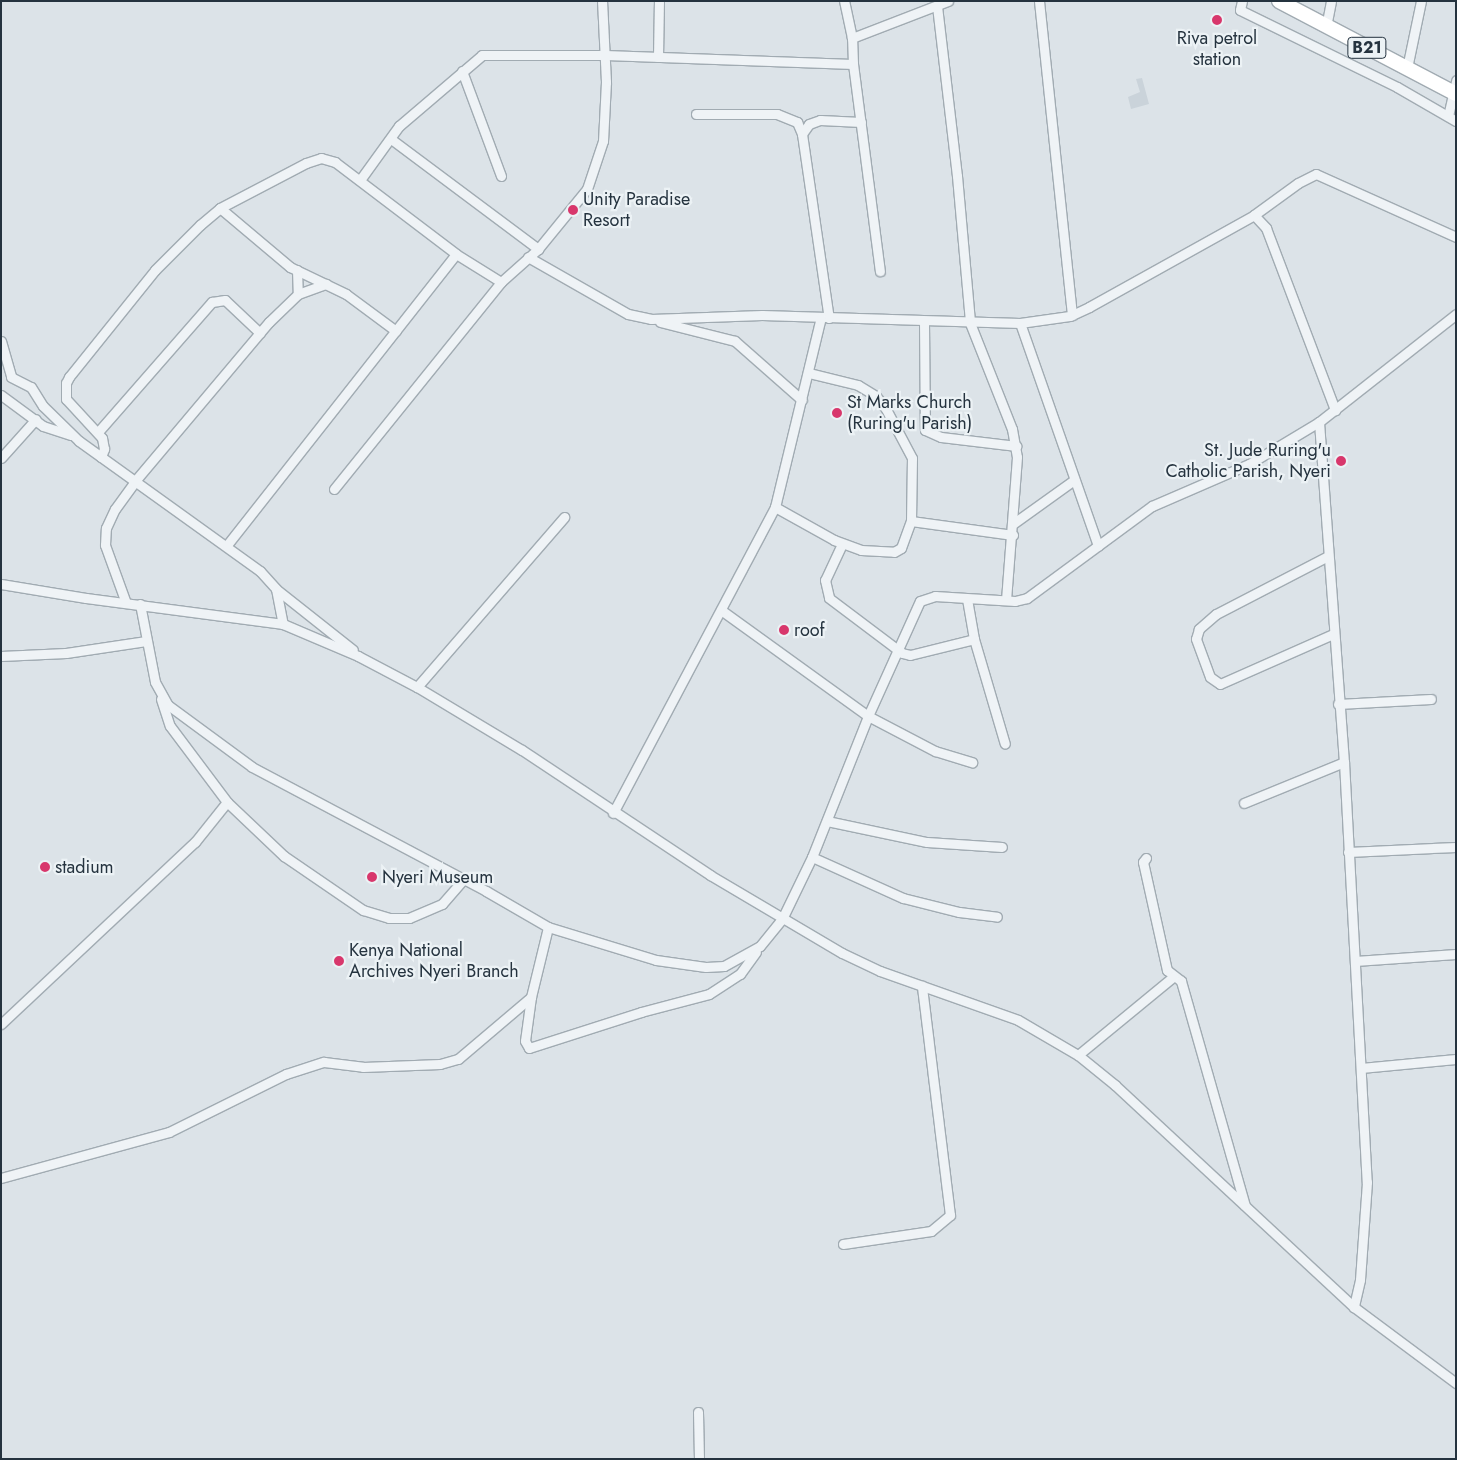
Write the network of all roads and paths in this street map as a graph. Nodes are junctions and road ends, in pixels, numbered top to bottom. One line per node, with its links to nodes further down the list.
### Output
1 (602, 1): 13 (street)
2 (659, 1): 14 (street)
3 (844, 1): 12 (street)
4 (948, 1): 10 (street)
5 (1038, 1): 37 (street)
6 (1242, 1): 20 (street)
7 (1279, 1): 11 (highway, B21)
8 (1331, 1): 11 (street)
9 (1421, 1): 16 (street)
10 (936, 6): 12 (street); 42 (street)
11 (1326, 27): 16 (highway, B21)
12 (852, 38): 15 (street)
13 (605, 55): 14 (street); 17 (street); 29 (street)
14 (658, 57): 15 (street)
15 (853, 64): 21 (street)
16 (1407, 68): 18 (highway, B21)
17 (462, 71): 23 (street); 24 (street)
18 (1455, 88): 20 (street)
19 (696, 114): 22 (street)
20 (1452, 119)
21 (861, 122): 22 (street); 33 (street)
22 (802, 134): 39 (street)
23 (391, 139): 25 (street); 29 (street)
24 (501, 176)
25 (360, 180): 26 (street); 30 (street)
26 (220, 208): 32 (street); 53 (street)
27 (1254, 215): 28 (street); 37 (street); 50 (street)
28 (1456, 237)
29 (538, 249): 31 (street)
30 (456, 254): 34 (street); 44 (street)
31 (528, 257): 34 (street); 40 (street)
32 (297, 270): 35 (street); 36 (street)
33 (880, 271)
34 (501, 282): 60 (street)
35 (326, 284): 36 (street); 44 (street)
36 (298, 294): 45 (street)
37 (1072, 314): 43 (street)
38 (1456, 314): 50 (street)
39 (825, 318): 40 (street); 41 (street); 47 (street)
40 (648, 319): 49 (street)
41 (924, 322): 42 (street); 55 (street)
42 (970, 323): 43 (street); 55 (street)
43 (1020, 323): 58 (street)
44 (396, 330): 67 (street)
45 (260, 333): 53 (street); 59 (street)
46 (1, 341): 54 (street)
47 (809, 373): 49 (street); 63 (street)
48 (1, 395): 51 (street)
49 (802, 400): 61 (street)
50 (1335, 410): 52 (street)
51 (36, 419): 54 (street); 57 (street)
52 (1319, 422): 68 (street); 69 (street)
53 (98, 432): 56 (street)
54 (74, 436): 56 (street)
55 (1016, 446): 64 (street)
56 (101, 457): 59 (street)
57 (1, 458)
58 (1074, 480): 64 (street); 68 (street)
59 (135, 481): 67 (street); 74 (street)
60 (334, 489)
61 (775, 507): 66 (street); 76 (street)
62 (564, 517): 86 (street)
63 (911, 521): 65 (street); 66 (street)
64 (1014, 523): 65 (street)
65 (1013, 535): 73 (street)
66 (842, 544): 82 (street)
67 (227, 545): 71 (street)
68 (1098, 546): 73 (street)
69 (1328, 556): 79 (street); 79 (street)
70 (1, 584): 74 (street)
71 (276, 589): 77 (street); 84 (street)
72 (967, 599): 73 (street); 80 (street); 82 (street)
73 (1006, 600)
74 (126, 603): 75 (street)
75 (140, 604): 77 (street); 81 (street)
76 (721, 610): 89 (street); 95 (street)
77 (283, 624): 84 (street)
78 (705, 630): 95 (street)
79 (1334, 634): 88 (street)
80 (974, 639): 82 (street); 90 (street)
81 (146, 641): 83 (street); 85 (street)
82 (897, 649): 89 (street)
83 (1, 656)
84 (358, 656): 86 (street)
85 (156, 682): 93 (street); 102 (street)
86 (417, 687): 95 (street)
87 (1432, 700): 88 (street)
88 (1338, 704): 92 (street)
89 (868, 716): 91 (street); 96 (street)
90 (1005, 744)
91 (972, 762)
92 (1344, 762): 94 (street); 99 (street)
93 (227, 802): 102 (street); 112 (street)
94 (1244, 803)
95 (613, 812): 104 (street)
96 (827, 821): 97 (street); 100 (street)
97 (1002, 847)
98 (1456, 847): 99 (street)
99 (1348, 852): 108 (street)
100 (812, 857): 103 (street); 104 (street)
101 (1146, 858): 109 (street)
102 (464, 879): 105 (street)
103 (997, 917)
104 (782, 920): 106 (street); 110 (street)
105 (548, 928): 106 (street); 111 (street)
106 (760, 946): 111 (street)
107 (1456, 954): 108 (street)
108 (1355, 961): 115 (street)
109 (1174, 977): 113 (street); 117 (street)
110 (922, 986): 113 (street); 118 (street)
111 (531, 997): 116 (street)
112 (1, 1024)
113 (1078, 1055): 117 (street)
114 (1456, 1059): 115 (street)
115 (1361, 1068): 119 (street)
116 (1, 1178)
117 (1245, 1206): 119 (street)
118 (843, 1244)
119 (1354, 1307): 120 (street)
120 (1456, 1383)
121 (698, 1412): 122 (street)
122 (699, 1459)

